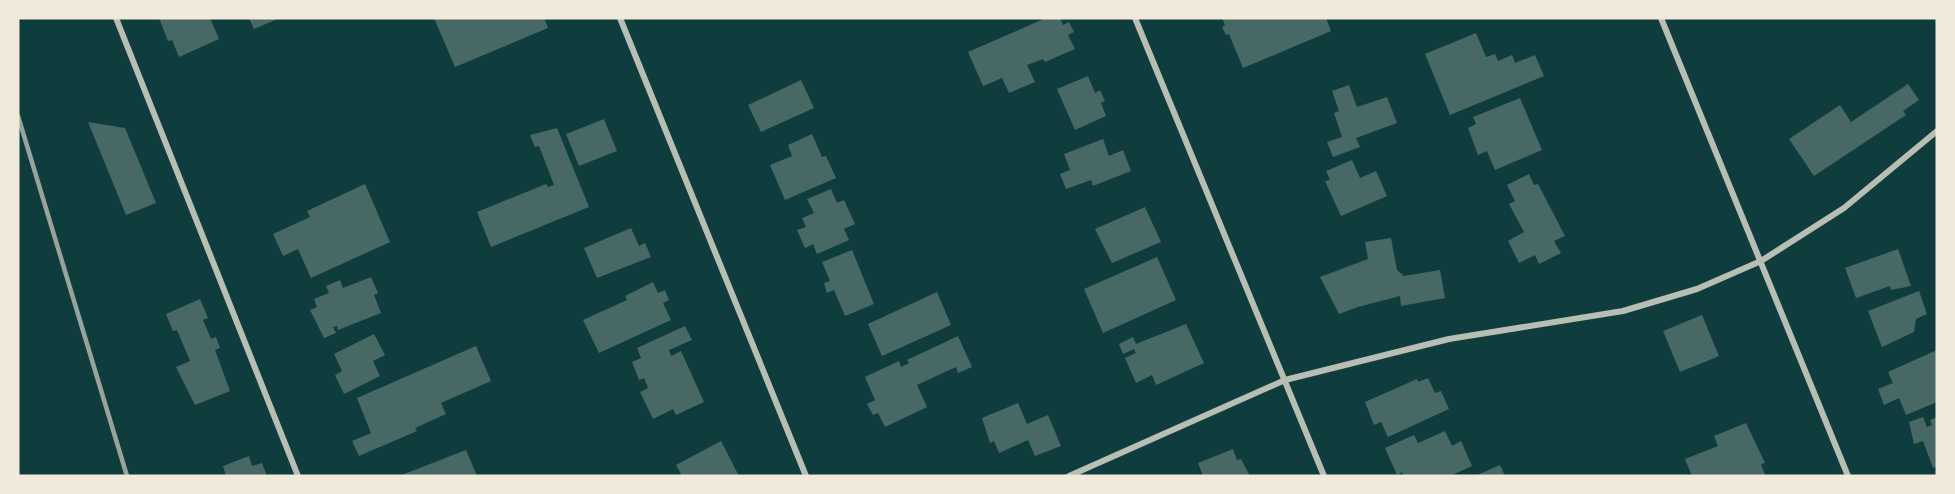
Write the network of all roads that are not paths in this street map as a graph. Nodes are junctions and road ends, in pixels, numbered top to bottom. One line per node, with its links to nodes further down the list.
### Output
1 (116, 18): 8 (street)
2 (620, 18): 9 (street)
3 (1135, 18): 7 (street)
4 (1661, 18): 6 (street)
5 (1937, 131): 6 (street)
6 (1761, 261): 7 (street); 12 (street)
7 (1285, 380): 10 (street); 11 (street)
8 (298, 476)
9 (806, 476)
10 (1069, 476)
11 (1324, 476)
12 (1848, 476)

